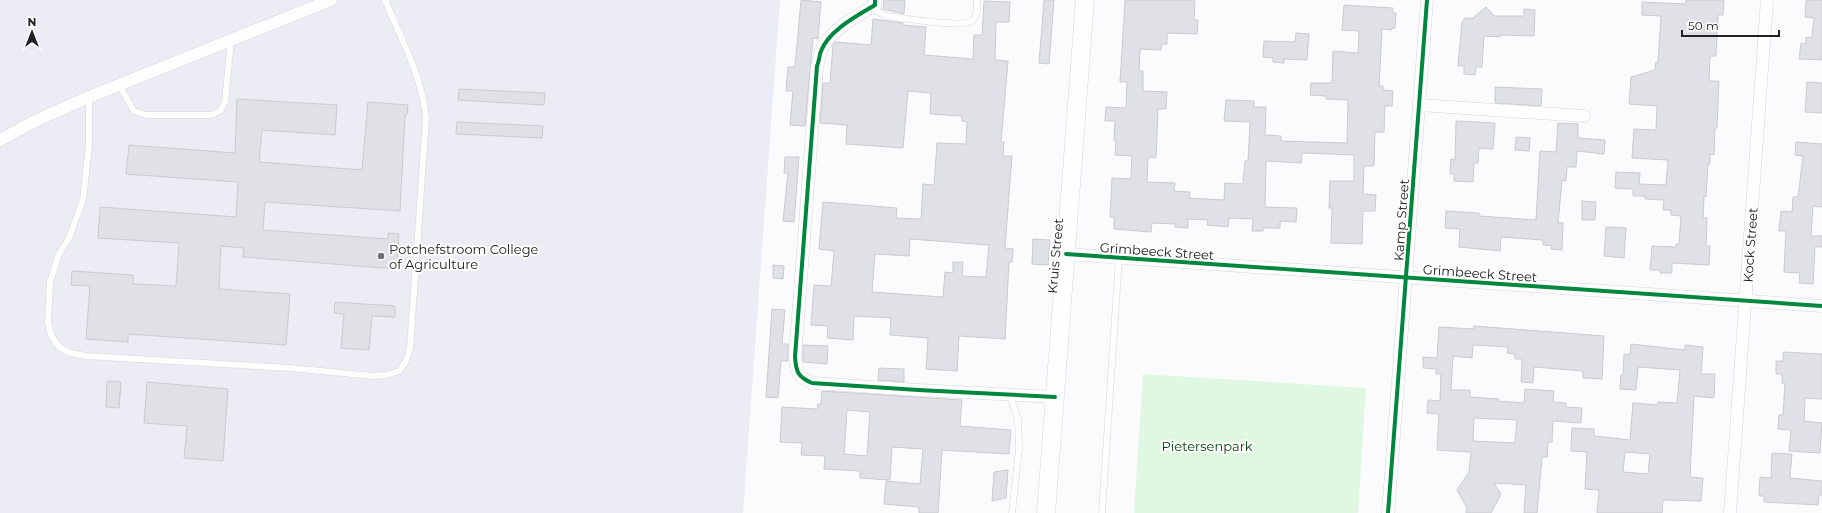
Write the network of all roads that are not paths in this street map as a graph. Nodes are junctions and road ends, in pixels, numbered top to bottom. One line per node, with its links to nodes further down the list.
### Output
1 (331, 0): 8 (street)
2 (386, 0): 10 (lane)
3 (977, 0): 7 (lane)
4 (1085, 0): 14 (street, Kruis Street)
5 (1427, 0): 11 (street, Kamp Street)
6 (1767, 0): 17 (street, Kock Street)
7 (875, 2): 19 (street)
8 (231, 39): 9 (street); 9 (lane)
9 (119, 85): 10 (street)
10 (89, 97): 13 (street)
11 (1419, 105): 12 (street); 16 (street, Kamp Street)
12 (1584, 116)
13 (0, 140)
14 (1066, 254): 15 (street, Grimbeeck Street); 20 (street, Kruis Street)
15 (1119, 258): 16 (street, Grimbeeck Street); 23 (lane)
16 (1406, 277): 17 (street, Grimbeeck Street); 24 (street, Kamp Street)
17 (1746, 301): 18 (street, Grimbeeck Street); 25 (street, Kock Street)
18 (1822, 306)
19 (1010, 395): 20 (street); 21 (lane)
20 (1055, 397): 22 (street, Kruis Street)
21 (1012, 513)
22 (1046, 513)
23 (1102, 513)
24 (1388, 513)
25 (1730, 513)

